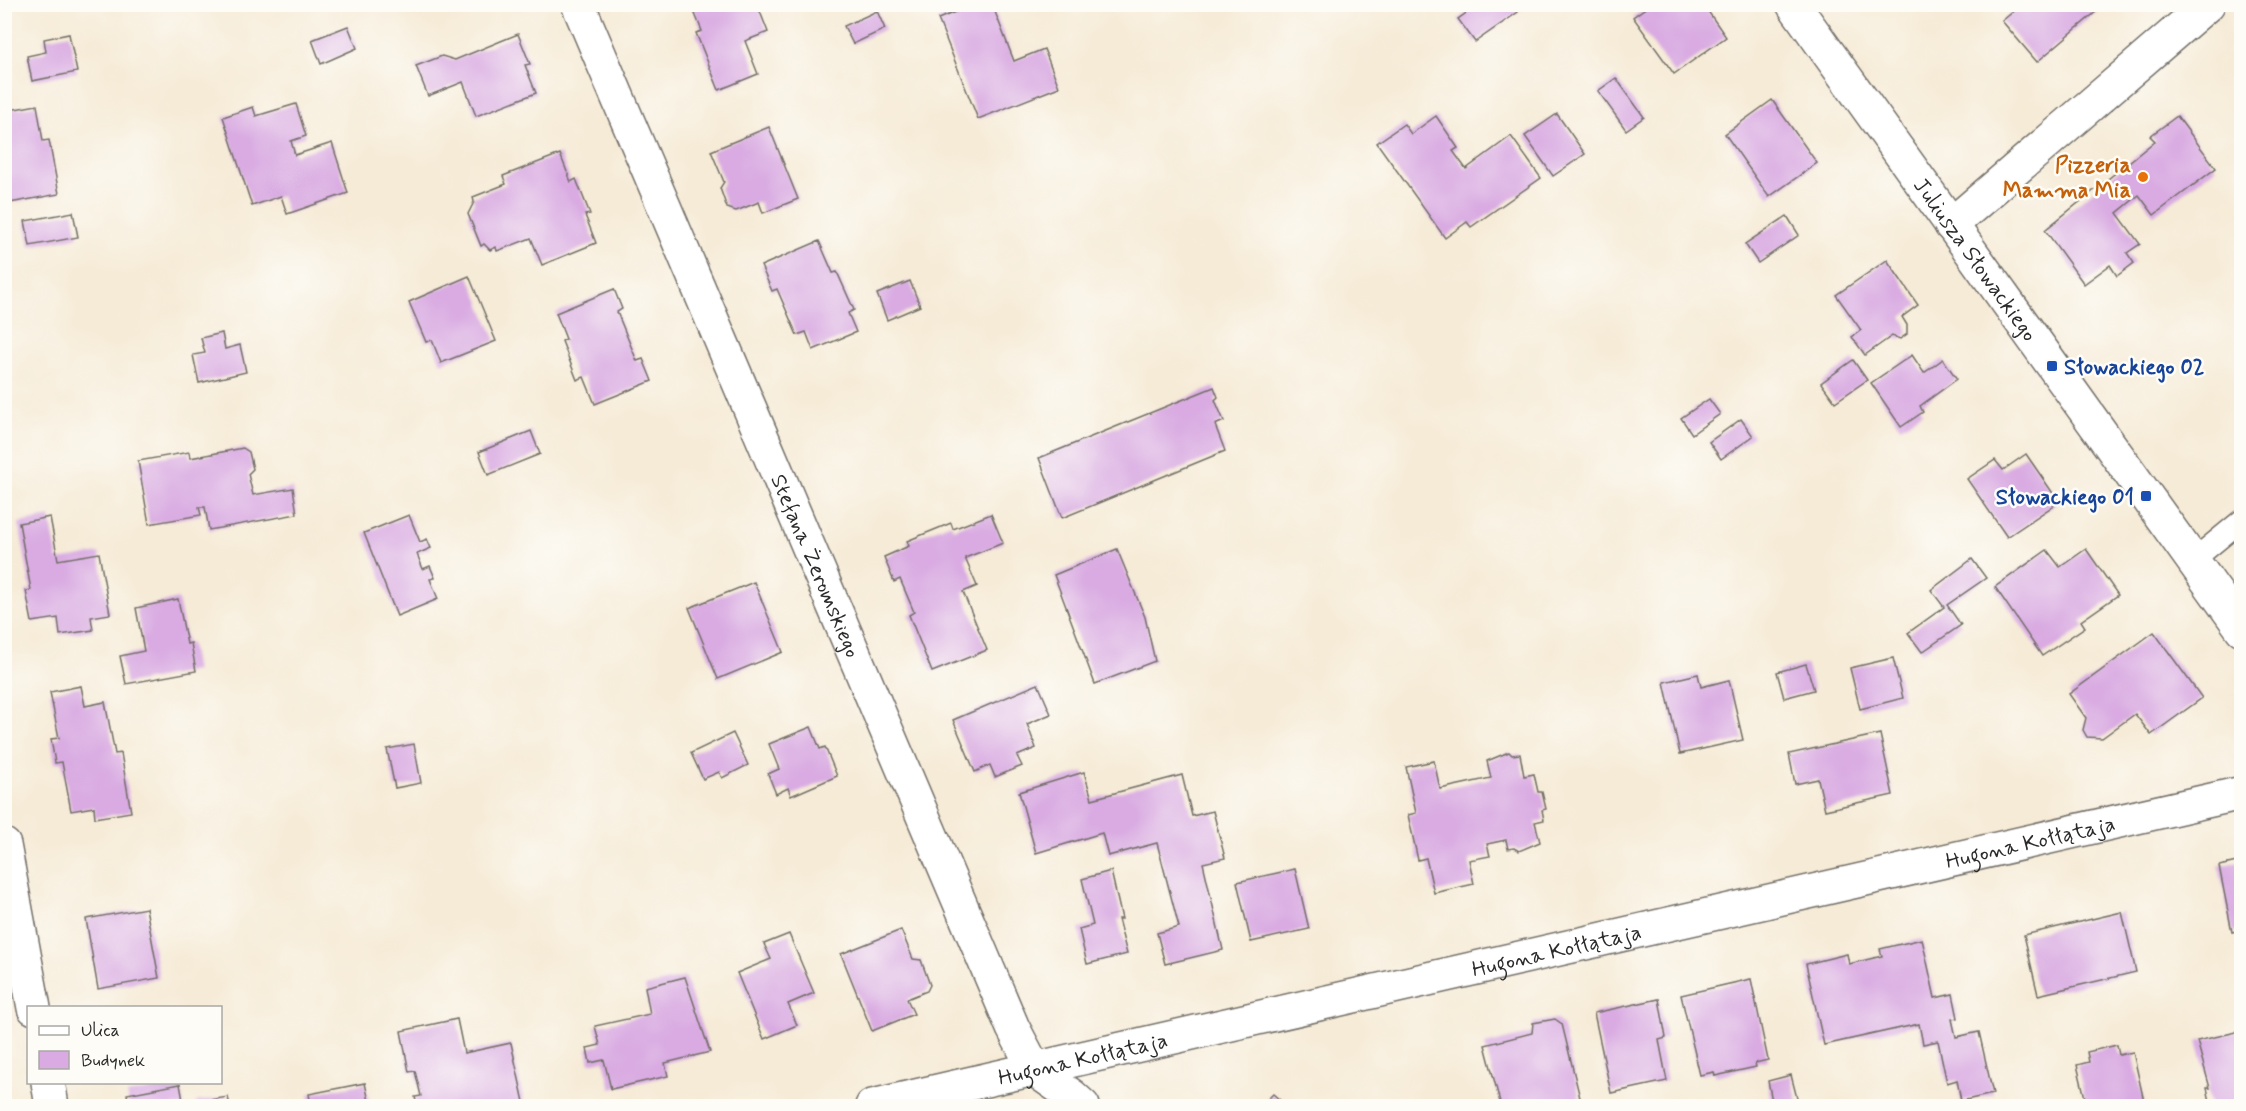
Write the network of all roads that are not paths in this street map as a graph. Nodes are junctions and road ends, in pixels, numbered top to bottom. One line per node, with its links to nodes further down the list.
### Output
1 (578, 4): 12 (street, Stefana Żeromskiego)
2 (1793, 4): 4 (street, Juliusza Słowackiego)
3 (2208, 4): 4 (street)
4 (1951, 225): 6 (street, Juliusza Słowackiego)
5 (2241, 520): 6 (lane)
6 (2193, 561): 7 (street, Juliusza Słowackiego)
7 (2241, 629)
8 (2241, 793): 12 (street, Hugona Kołłątaja)
9 (4, 845): 10 (street)
10 (10, 901): 11 (street)
11 (34, 1006)
12 (1035, 1071): 15 (street, Hugona Kołłątaja); 16 (street)
13 (48, 1084): 14 (street)
14 (52, 1107)
15 (872, 1107)
16 (1083, 1107)

